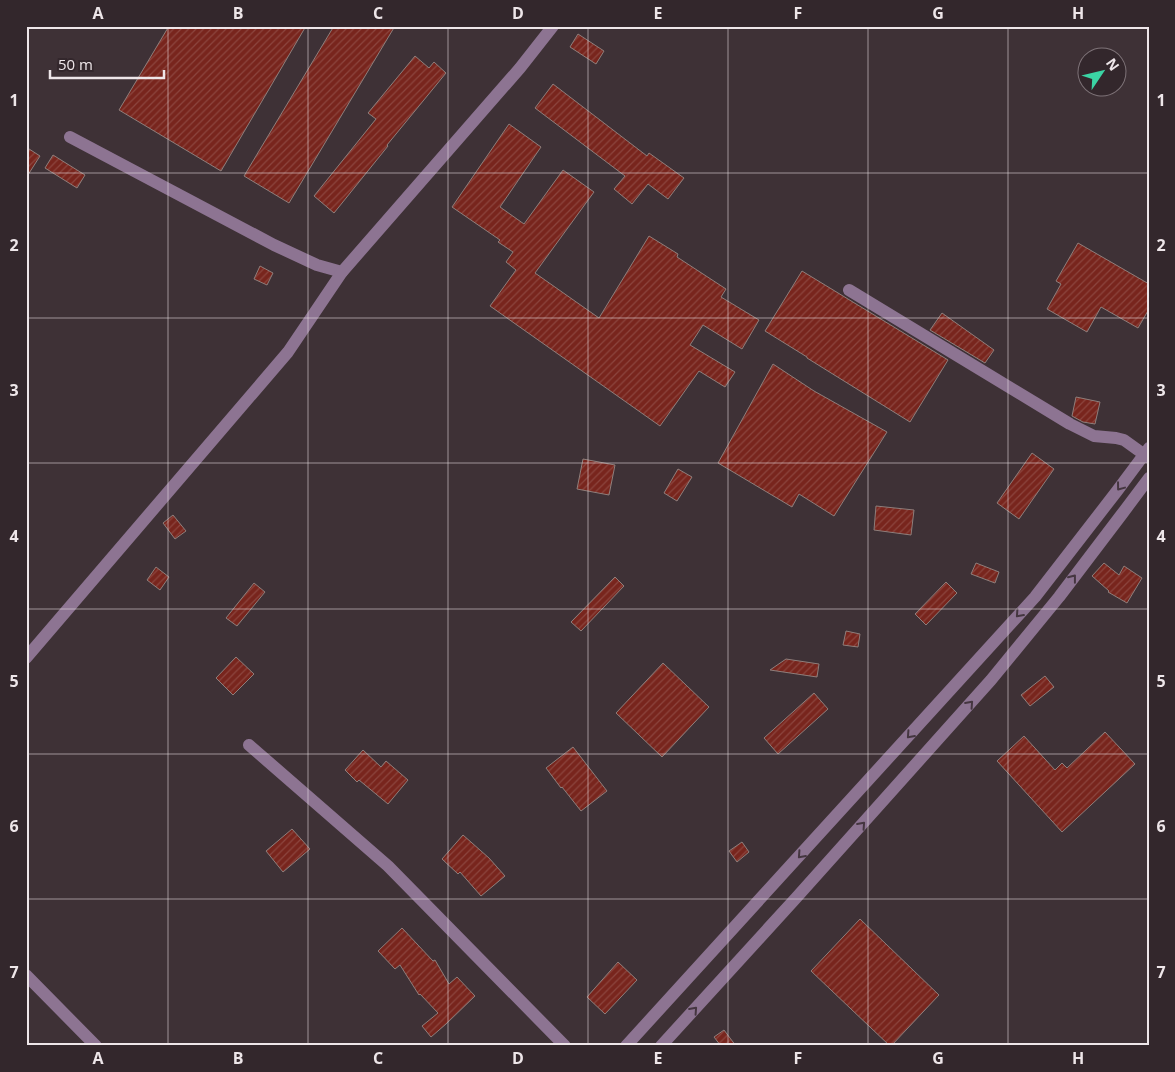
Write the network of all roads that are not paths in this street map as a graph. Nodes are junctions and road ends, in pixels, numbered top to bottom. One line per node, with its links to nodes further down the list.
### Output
1 (553, 26): 3 (street)
2 (70, 137): 3 (street)
3 (342, 272): 7 (street)
4 (849, 290): 5 (street)
5 (1147, 453): 10 (street, one-way to 10)
6 (1149, 478): 13 (street, one-way to 6)
7 (26, 658)
8 (249, 745): 12 (street)
9 (26, 975): 11 (street)
10 (633, 1044)
11 (96, 1046)
12 (566, 1046)
13 (661, 1046)

